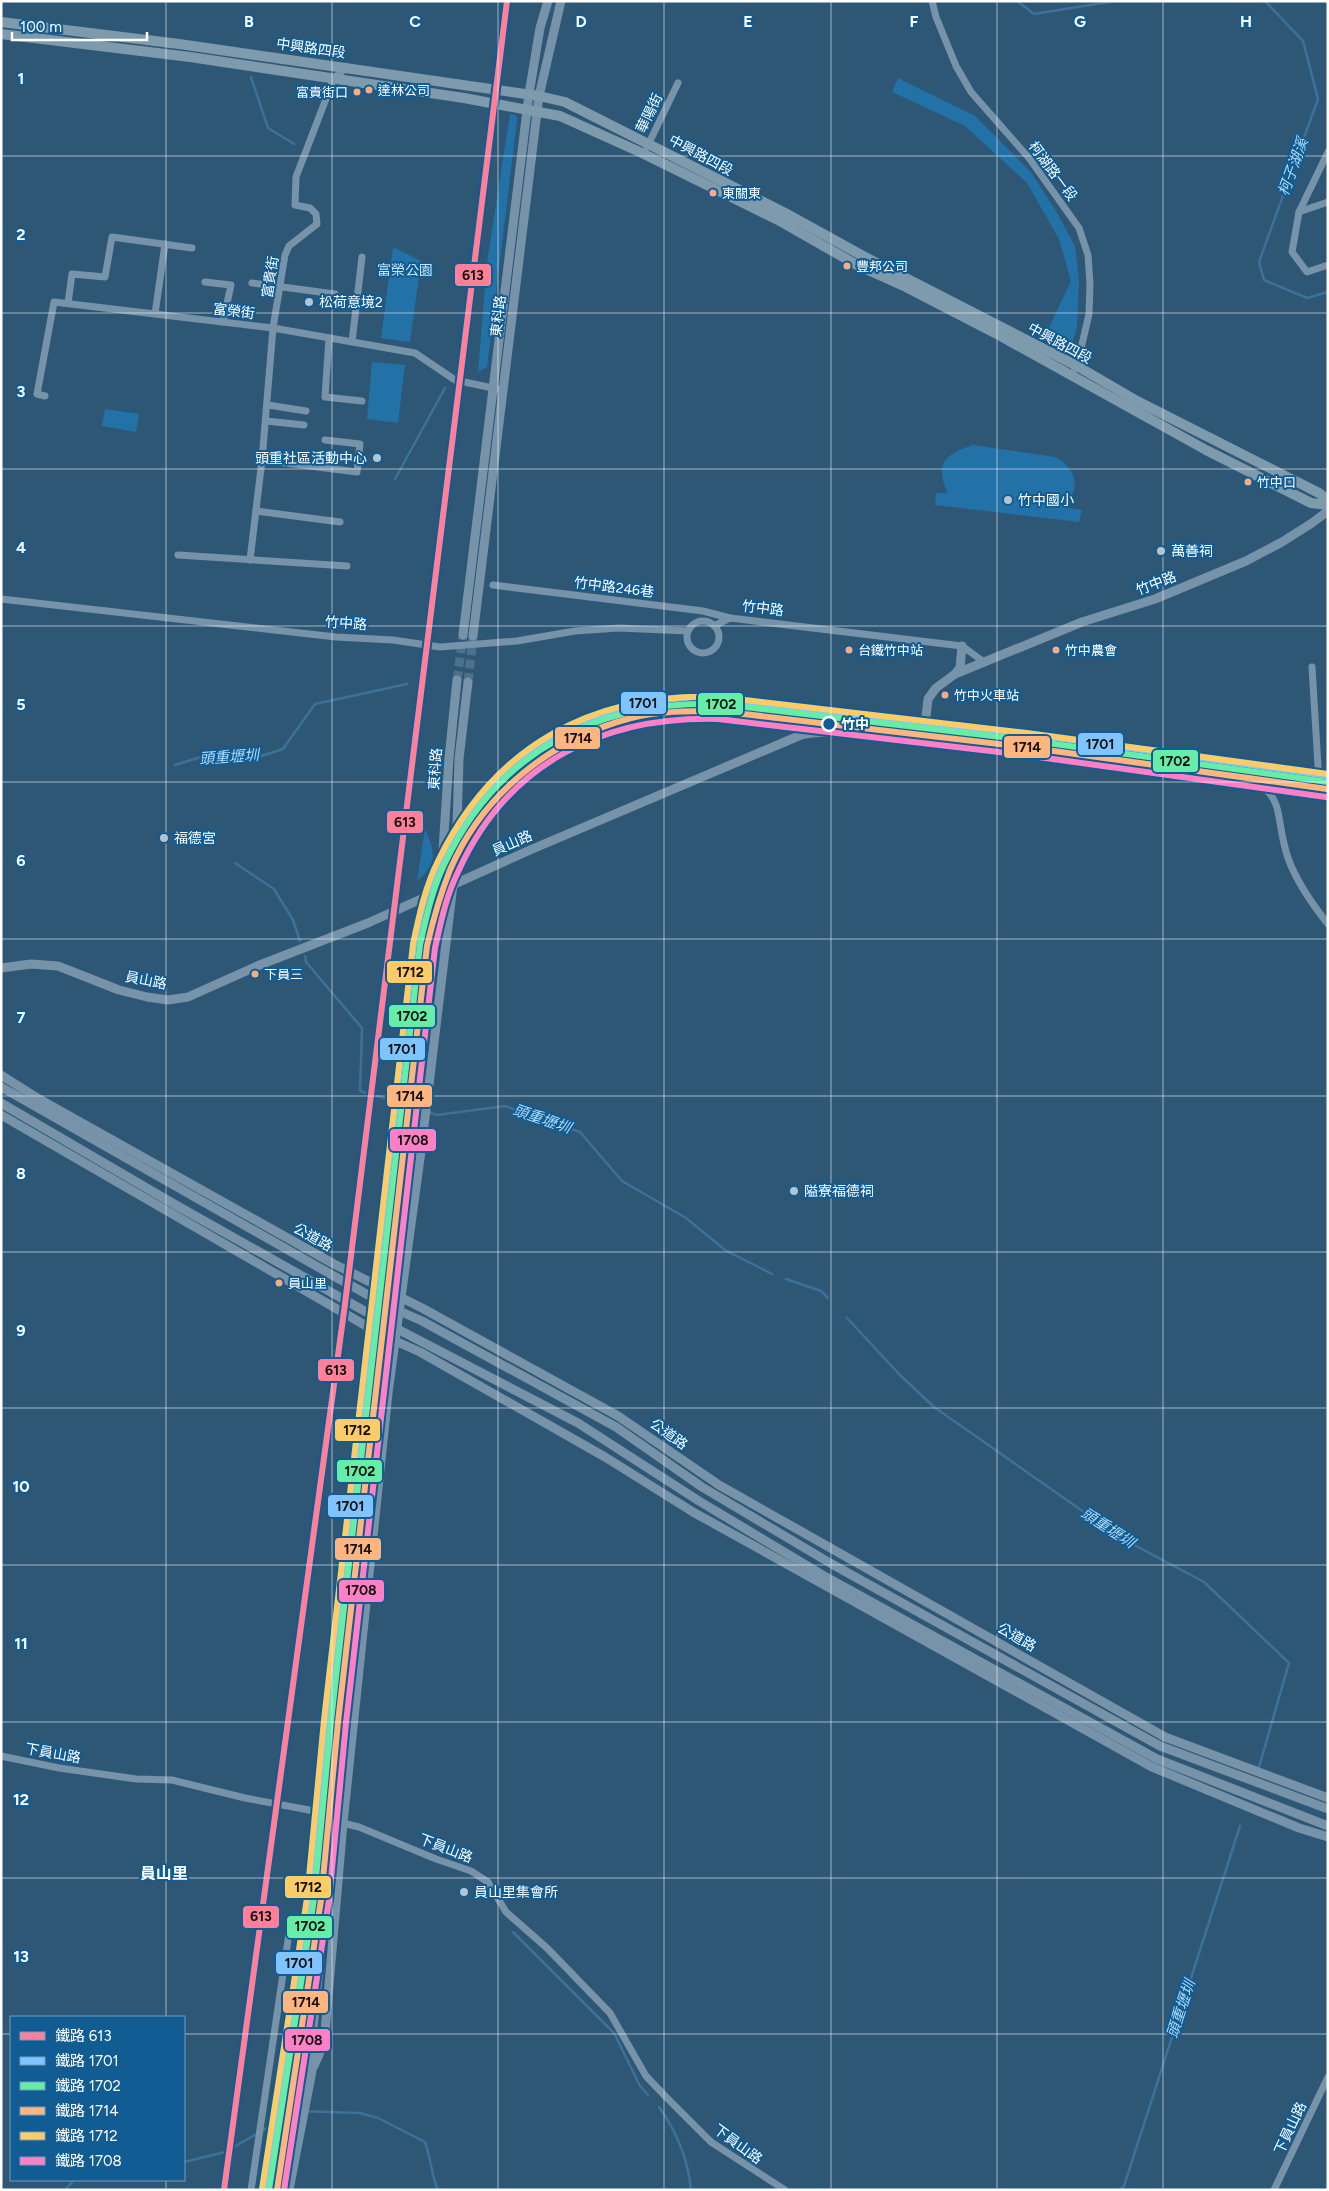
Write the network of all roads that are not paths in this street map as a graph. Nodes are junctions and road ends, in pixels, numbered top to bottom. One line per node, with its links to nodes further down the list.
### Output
1 (548, 1): 9 (street, 東科路)
2 (560, 1): 9 (street, 東科路)
3 (932, 1): 30 (street, 柯湖路一段)
4 (1, 22): 6 (main road, 中興路四段)
5 (1, 34): 7 (main road, 中興路四段)
6 (347, 67): 7 (street, 富貴街); 9 (main road, 中興路四段)
7 (334, 78): 10 (main road, 中興路四段); 22 (street, 富貴街)
8 (678, 83): 11 (street, 華陽街)
9 (534, 95): 10 (street, 東科路); 11 (main road, 中興路四段)
10 (532, 110): 13 (main road, 中興路四段); 31 (street, 東科路); 32 (street, 東科路)
11 (649, 143): 13 (street, 華陽街); 30 (main road, 中興路四段)
12 (1328, 152): 15 (street)
13 (642, 153): 30 (main road, 中興路四段)
14 (1328, 202): 15 (street)
15 (1299, 212): 19 (street)
16 (165, 244): 17 (street); 24 (street); 25 (street)
17 (192, 248)
18 (362, 257): 29 (street)
19 (1328, 265)
20 (204, 282): 26 (street)
21 (252, 283): 22 (street)
22 (281, 288): 23 (street); 27 (street, 富貴街)
23 (335, 294)
24 (68, 303): 25 (street, 富榮街); 33 (street)
25 (155, 314): 26 (street, 富榮街)
26 (223, 322): 27 (street, 富榮街)
27 (274, 328): 28 (street, 富榮街); 35 (street, 富貴街)
28 (329, 338): 29 (street, 富榮街); 34 (street)
29 (352, 342): 31 (street, 富榮街)
30 (1074, 370): 41 (main road, 中興路四段); 42 (main road, 中興路四段)
31 (492, 388): 32 (street, 富榮街); 54 (street, 東科路)
32 (502, 390): 55 (street, 東科路)
33 (45, 396)
34 (362, 401)
35 (268, 405): 36 (street); 37 (street, 富貴街)
36 (306, 411)
37 (266, 421): 38 (street); 40 (street, 富貴街)
38 (304, 426)
39 (325, 440): 40 (street)
40 (262, 460): 43 (street, 富貴街)
41 (1328, 500)
42 (1328, 505)
43 (256, 511): 45 (street); 47 (street, 富貴街)
44 (1328, 511): 57 (street, 竹中路)
45 (340, 522)
46 (178, 554): 47 (street)
47 (250, 560): 48 (street)
48 (347, 566)
49 (493, 585): 51 (street, 竹中路246巷)
50 (1, 599): 53 (street, 竹中路)
51 (730, 618): 52 (street, 竹中路); 56 (street, 竹中路)
52 (714, 626): 53 (street); 53 (street)
53 (688, 631)
54 (463, 635)
55 (473, 636)
56 (962, 646): 57 (street, 竹中路); 59 (street)
57 (984, 662): 59 (street, 竹中路)
58 (1312, 667): 63 (street)
59 (955, 674): 62 (street, 竹中路)
60 (457, 680): 65 (street, 東科路)
61 (468, 682): 64 (street, 東科路)
62 (924, 735): 64 (street, 員山路); 66 (street)
63 (1318, 766)
64 (453, 884): 65 (street, 員山路); 77 (street, 東科路)
65 (440, 891): 67 (street, 員山路); 76 (street, 東科路)
66 (1328, 924)
67 (1, 968)
68 (1, 1075): 70 (street, 公道路)
69 (1, 1087): 70 (street, 公道路)
70 (37, 1102): 73 (street, 公道路); 74 (street, 公道路)
71 (1, 1103): 75 (street)
72 (1, 1115): 78 (street)
73 (334, 1264): 74 (street); 76 (street, 公道路)
74 (332, 1275): 79 (street, 公道路)
75 (330, 1292): 78 (street); 81 (street)
76 (391, 1294): 77 (street, 公道路); 79 (street, 東科路)
77 (401, 1299): 80 (street, 東科路); 86 (street, 公道路)
78 (328, 1304): 83 (street)
79 (388, 1306): 80 (street, 公道路); 81 (street, 東科路)
80 (399, 1311): 82 (street, 東科路); 87 (street, 公道路)
81 (384, 1322): 82 (street); 83 (street, 東科路)
82 (396, 1329): 84 (street, 東科路); 89 (street)
83 (382, 1335): 84 (street); 88 (street, 東科路)
84 (395, 1342): 88 (street, 東科路); 90 (street)
85 (1, 1756): 88 (street, 下員山路)
86 (1328, 1798)
87 (1328, 1809)
88 (339, 1822): 94 (street); 95 (street, 下員山路)
89 (1328, 1826)
90 (1328, 1837)
91 (291, 1920): 93 (street)
92 (1328, 2076): 96 (street, 下員山路)
93 (251, 2190)
94 (289, 2190)
95 (785, 2190)
96 (1274, 2190)

